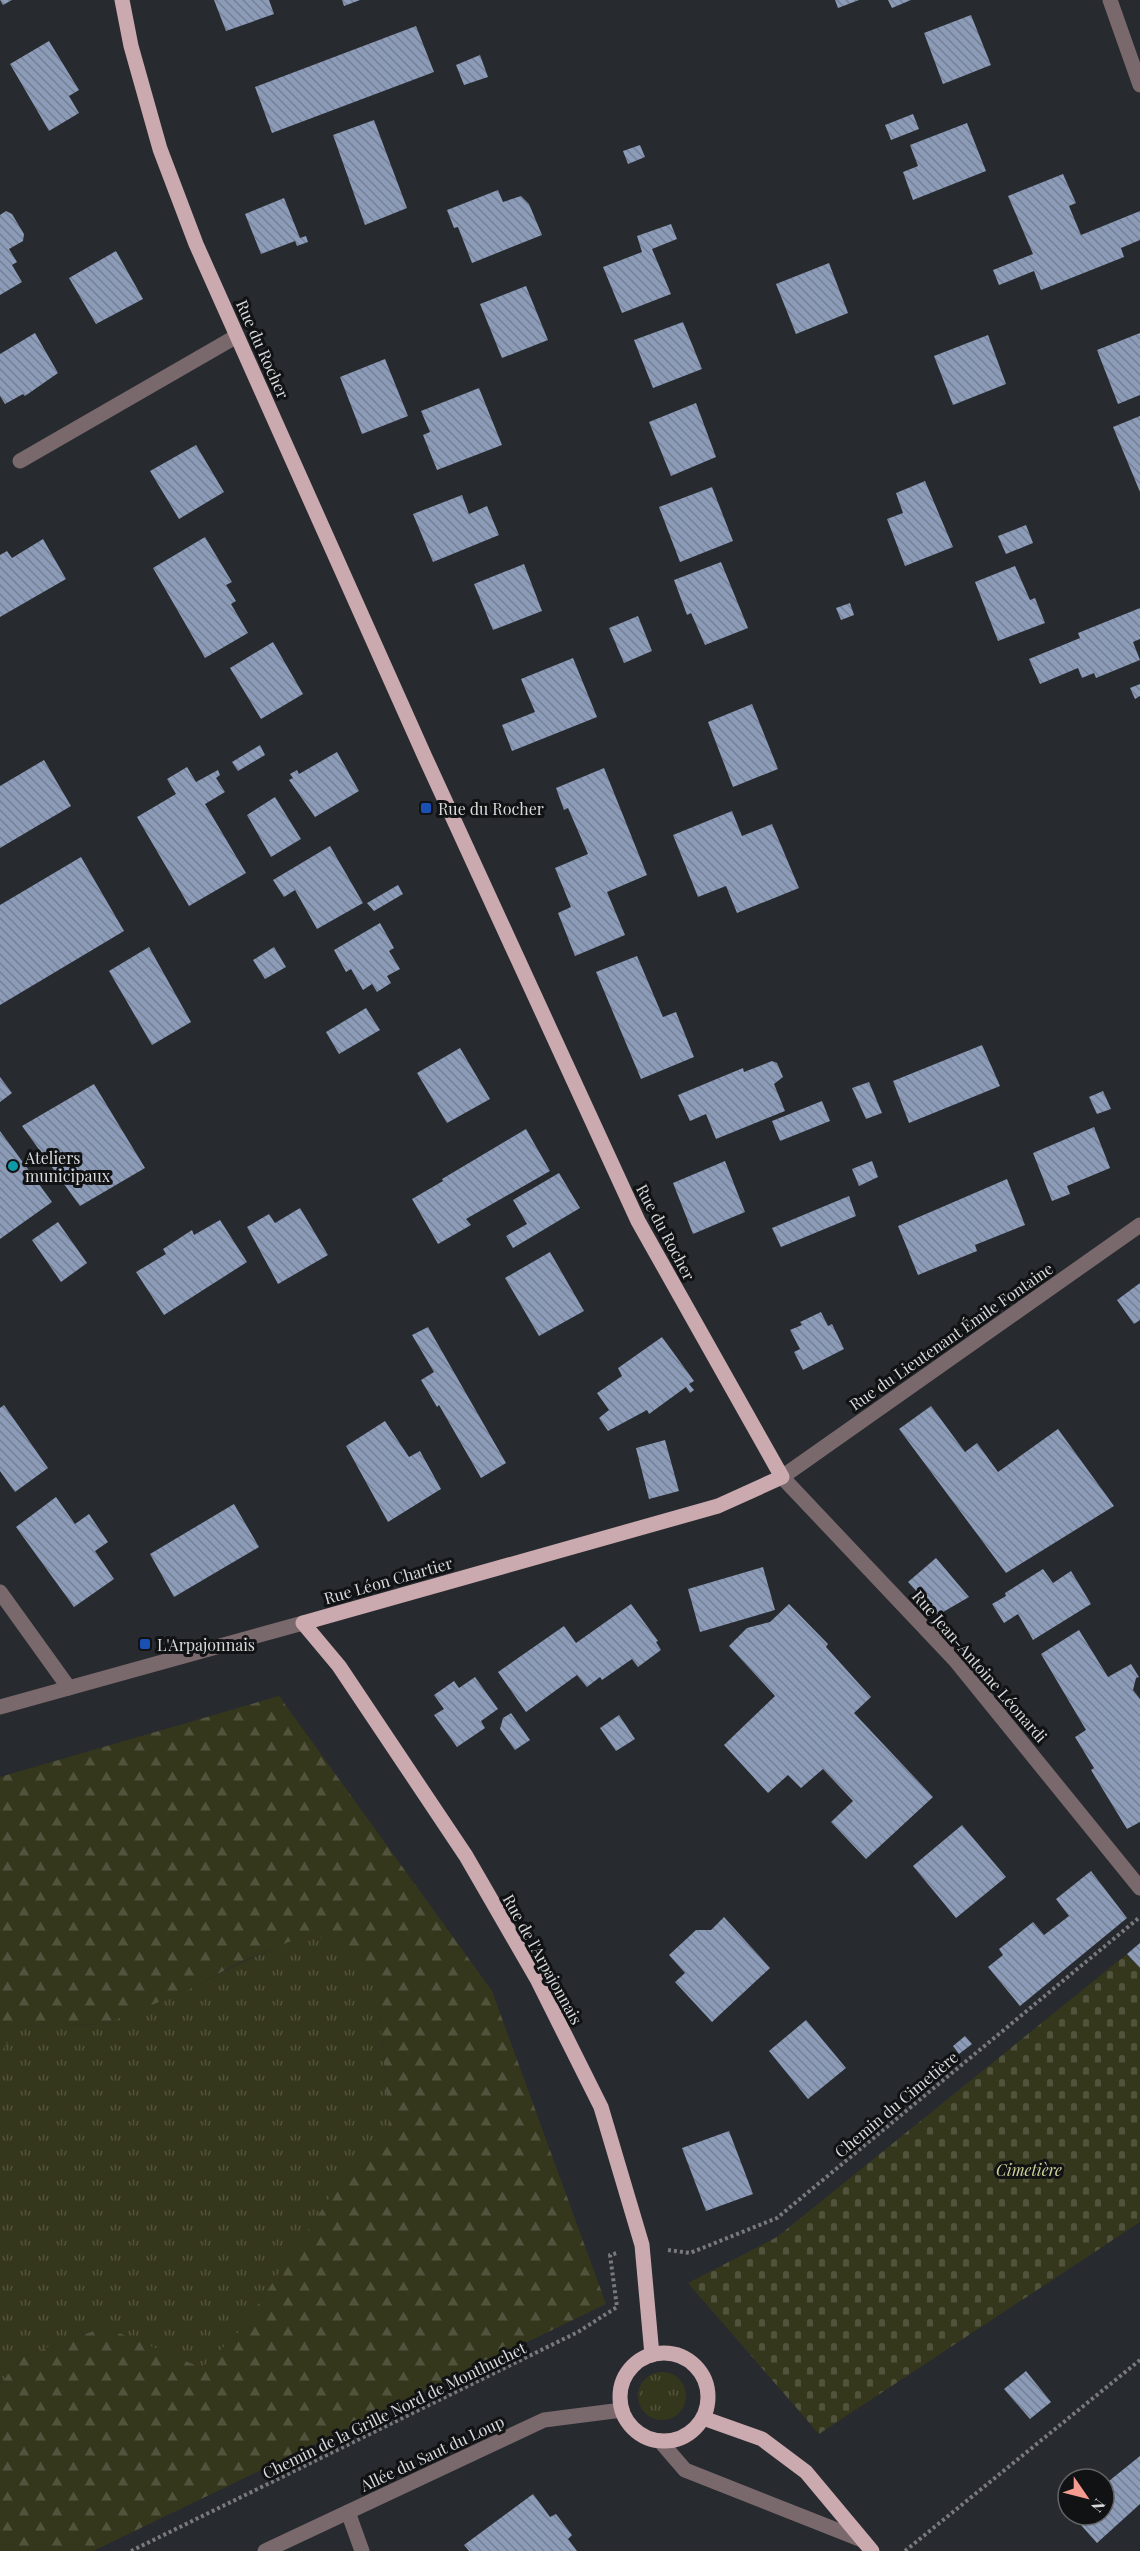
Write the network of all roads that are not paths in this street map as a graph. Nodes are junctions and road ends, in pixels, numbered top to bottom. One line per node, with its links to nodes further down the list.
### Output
1 (122, 0): 4 (main road, Rue du Rocher)
2 (1110, 0): 3 (street)
3 (1140, 85)
4 (237, 336): 5 (street); 7 (main road, Rue du Rocher)
5 (20, 461)
6 (1140, 1225): 7 (street, Rue du Lieutenant Émile Fontaine)
7 (782, 1477): 9 (main road, Rue Léon Chartier); 12 (street, Rue Jean-Antoine Léonardi)
8 (0, 1592): 10 (street)
9 (303, 1623): 10 (street, Rue Léon Chartier); 13 (main road, Rue de l'Arpajonnais)
10 (69, 1688): 11 (street, Rue Léon Chartier)
11 (0, 1707)
12 (1140, 1888)
13 (652, 2355): 14 (main road); 15 (main road)
14 (621, 2410): 16 (main road); 17 (street, Allée du Saut du Loup)
15 (703, 2418): 16 (main road); 18 (main road)
16 (660, 2441): 18 (street)
17 (348, 2512): 19 (street, Allée du Saut du Loup); 20 (street)
18 (867, 2545)
19 (265, 2551)
20 (362, 2551)

